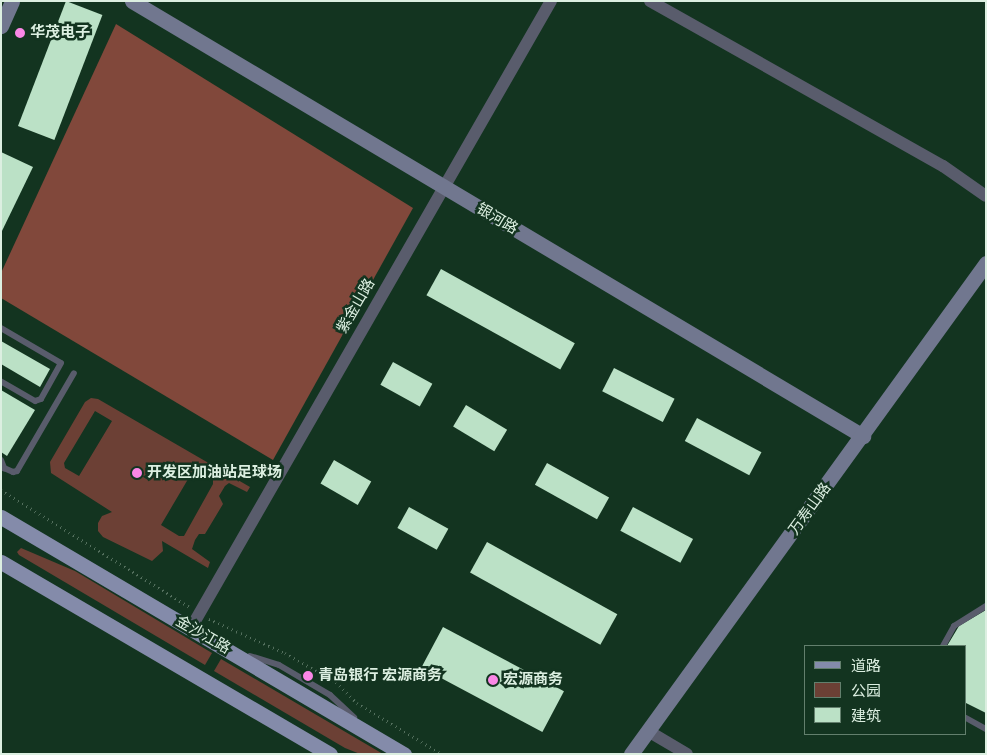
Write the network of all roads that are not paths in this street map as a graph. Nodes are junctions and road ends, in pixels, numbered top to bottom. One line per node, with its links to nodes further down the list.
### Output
1 (12, 1): 5 (street)
2 (132, 1): 6 (street, 银河路)
3 (551, 1): 6 (street, 紫金山路)
4 (650, 1): 7 (street)
5 (1, 26)
6 (445, 188): 12 (street, 银河路); 18 (street, 紫金山路)
7 (986, 196)
8 (986, 263): 12 (street, 万寿山路)
9 (1, 328): 11 (lane)
10 (74, 373): 14 (lane)
11 (1, 381)
12 (863, 436): 22 (street, 万寿山路)
13 (1, 460): 14 (lane)
14 (2, 469)
15 (1, 518): 18 (main road, 金沙江路)
16 (1, 562): 23 (main road)
17 (986, 606): 19 (lane)
18 (191, 628): 24 (main road, 金沙江路)
19 (944, 645)
20 (967, 719): 21 (lane)
21 (986, 729)
22 (648, 731): 25 (street, 万寿山路); 26 (street)
23 (330, 754)
24 (404, 754)
25 (631, 754)
26 (687, 754)

